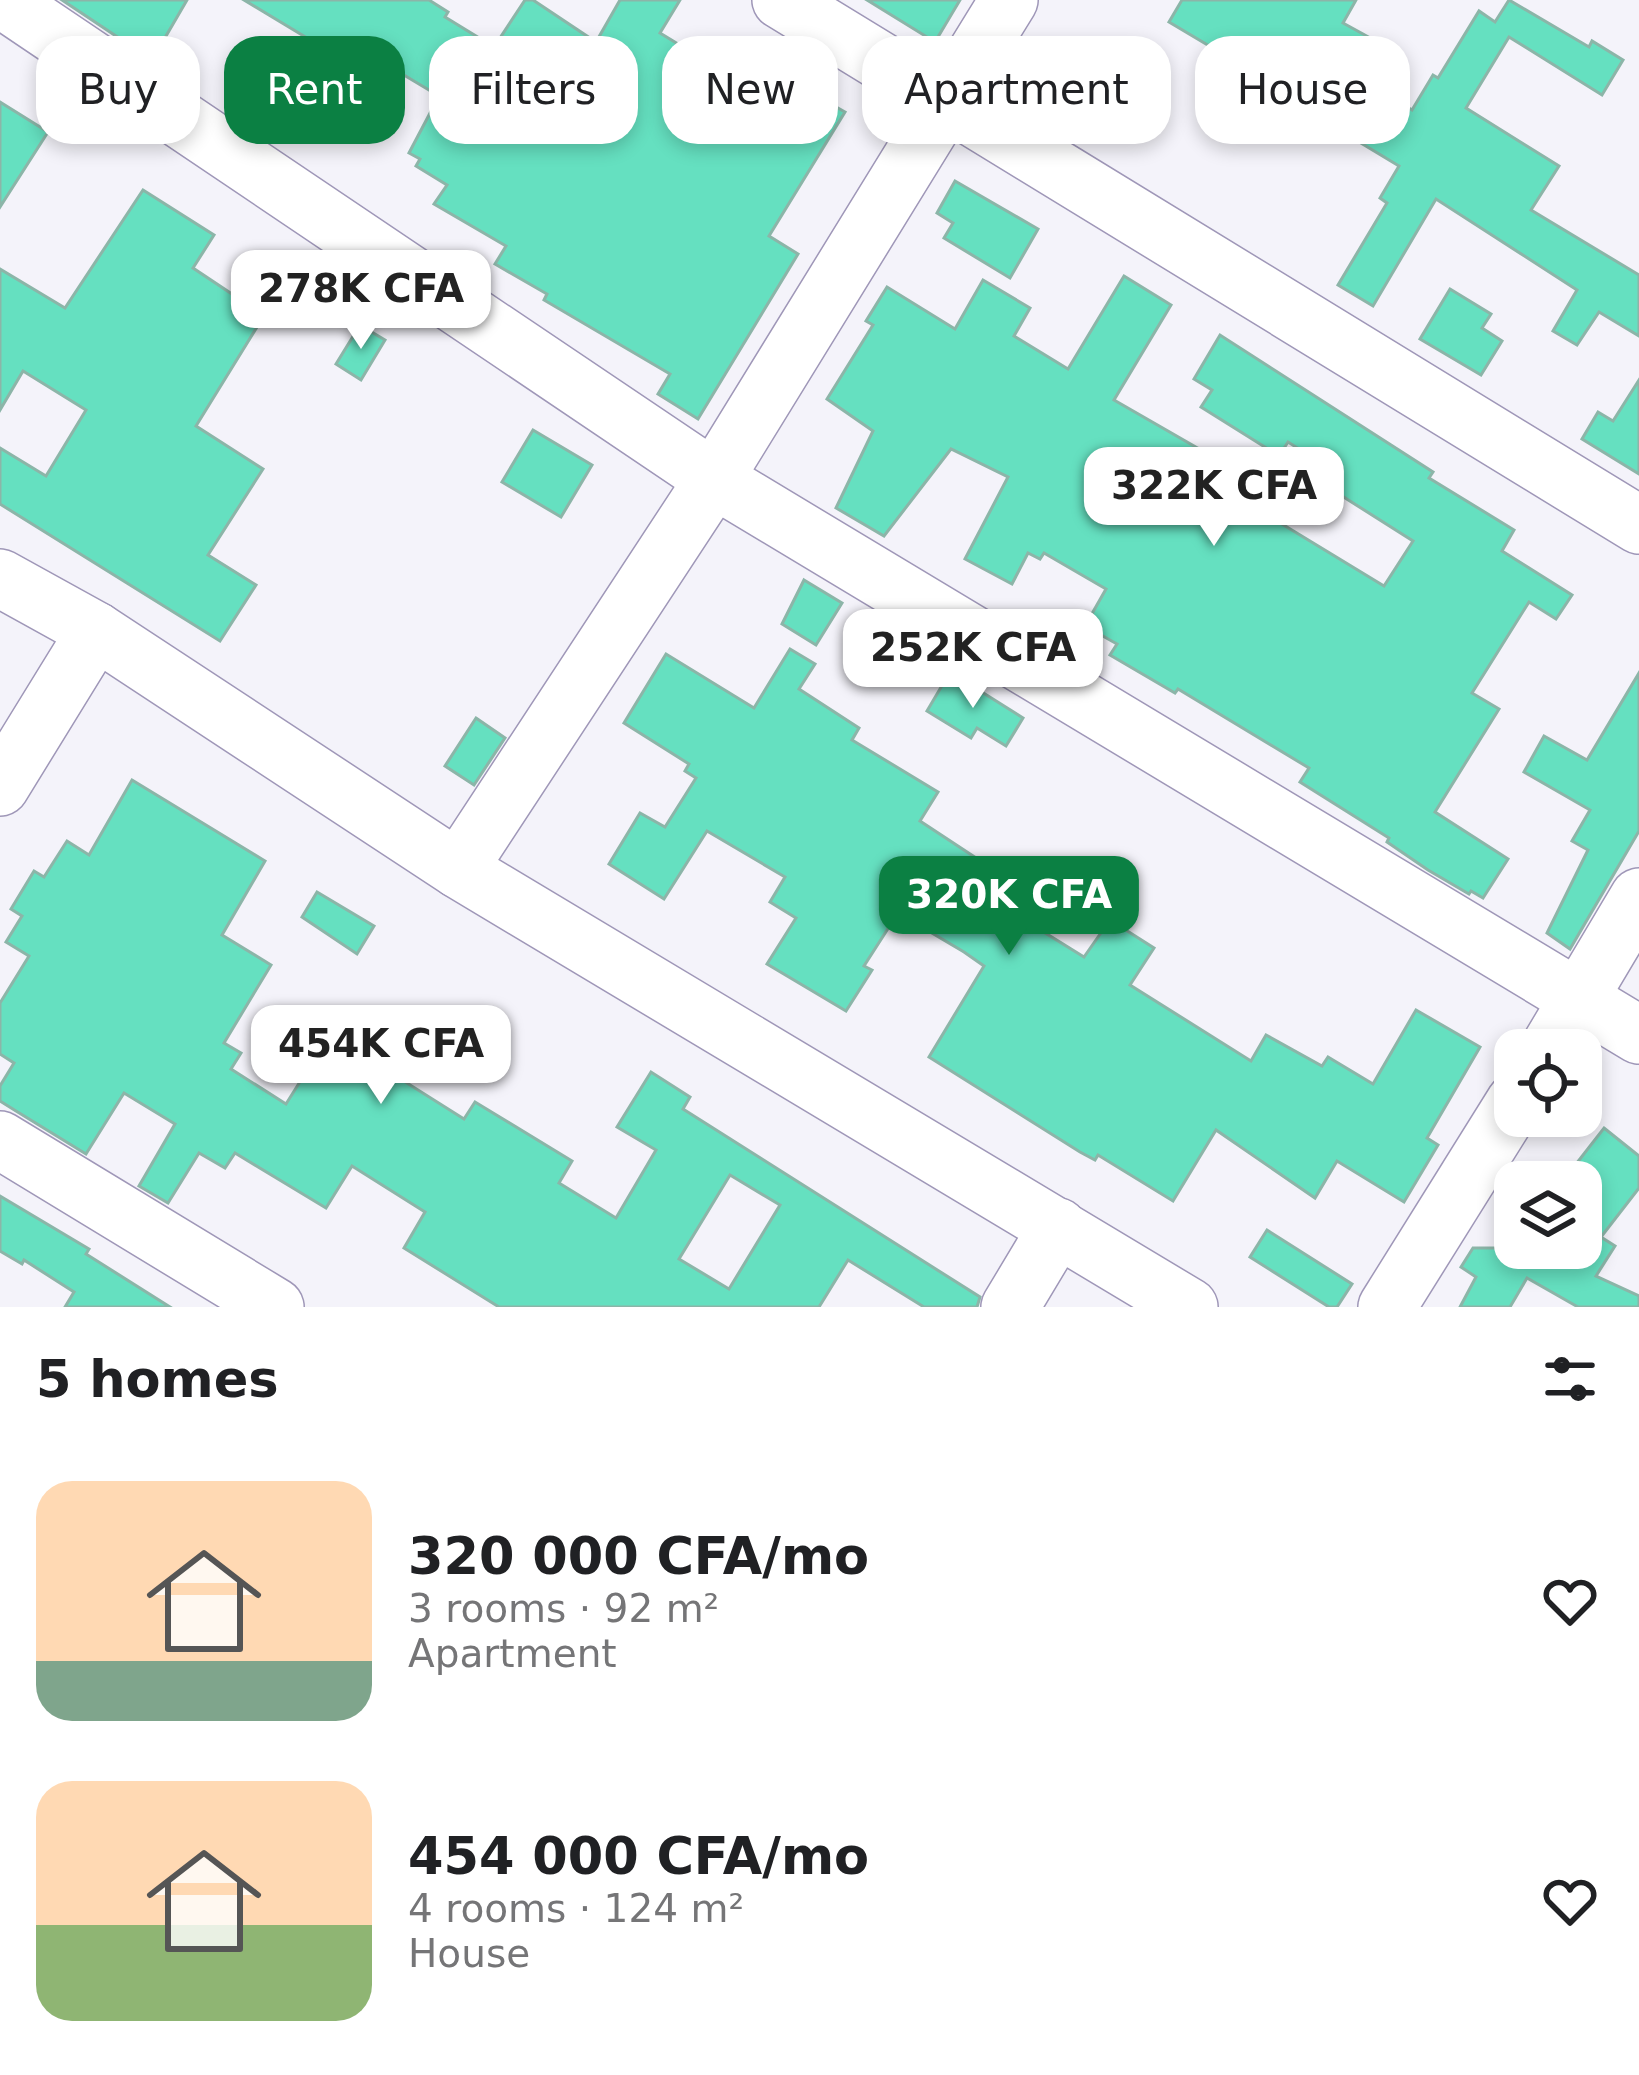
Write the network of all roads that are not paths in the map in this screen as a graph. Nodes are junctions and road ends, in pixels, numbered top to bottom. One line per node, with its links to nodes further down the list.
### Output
1 (3, 0): 8 (street)
2 (781, 0): 5 (street)
3 (1009, 0): 4 (street)
4 (988, 36)
5 (862, 50)
6 (922, 144): 8 (street)
7 (1015, 144): 9 (street)
8 (714, 479): 13 (street); 15 (street)
9 (1639, 525)
10 (0, 578): 11 (street)
11 (96, 631): 12 (street); 13 (street)
12 (0, 787)
13 (458, 868): 20 (street)
14 (1639, 897): 15 (street)
15 (1580, 999): 16 (street); 17 (street)
16 (1561, 1029)
17 (1639, 1035)
18 (1494, 1136): 24 (street)
19 (0, 1140): 21 (street)
20 (1058, 1227): 22 (street); 23 (street)
21 (275, 1307)
22 (1010, 1307)
23 (1190, 1307)
24 (1387, 1307)

